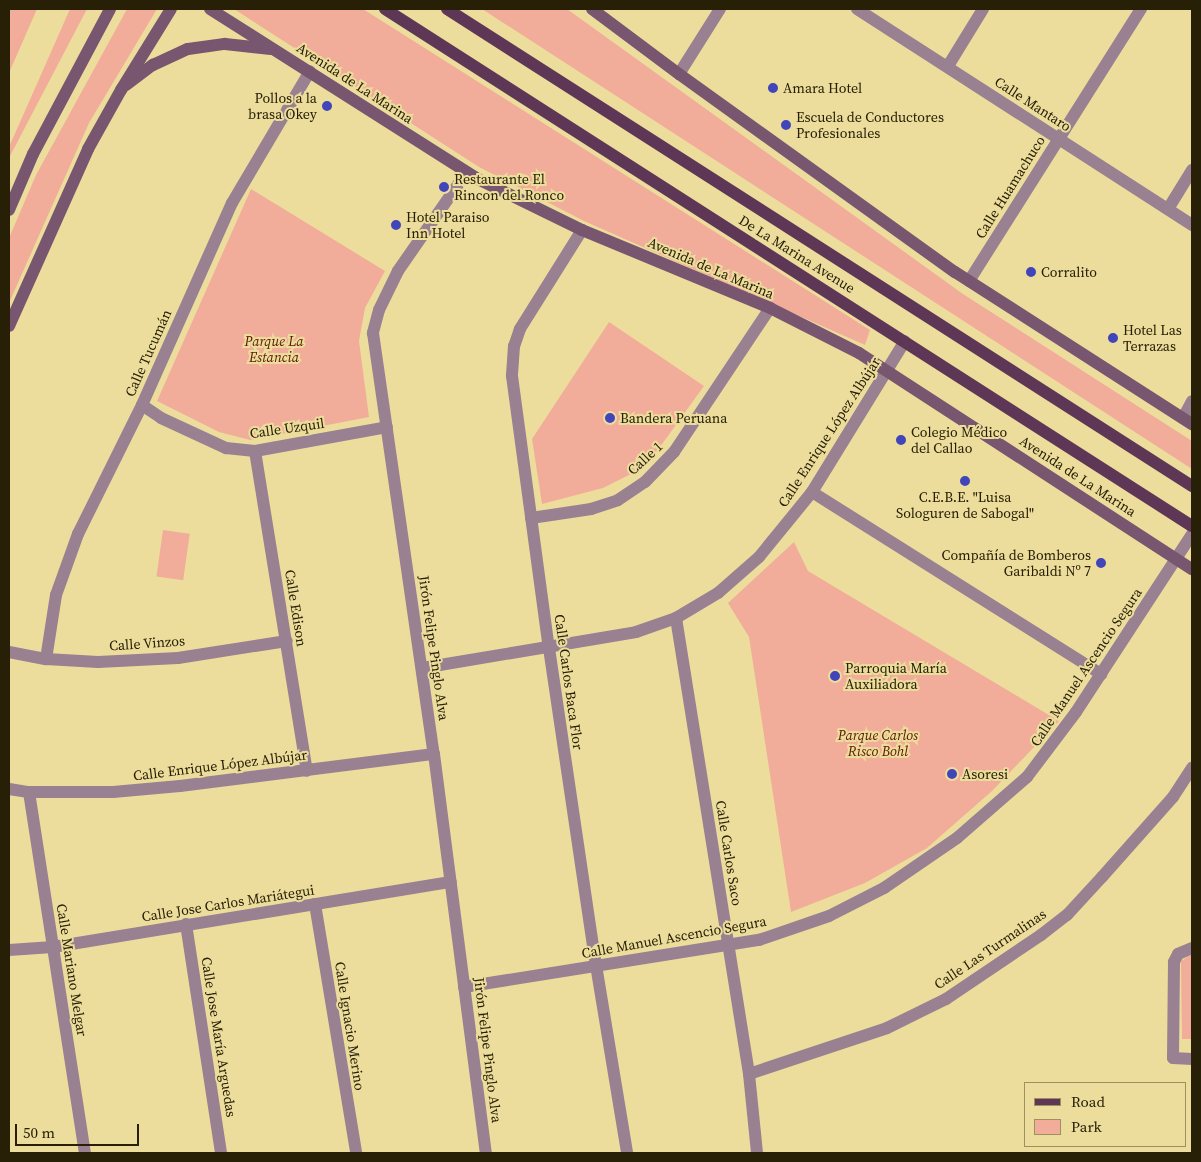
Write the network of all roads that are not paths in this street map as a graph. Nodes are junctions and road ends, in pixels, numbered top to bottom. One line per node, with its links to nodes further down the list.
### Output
1 (110, 9): 20 (main road)
2 (171, 9): 15 (main road)
3 (210, 9): 11 (main road, Avenida de La Marina)
4 (385, 9): 26 (main road, De La Marina Avenue)
5 (448, 9): 33 (main road, De La Marina Avenue)
6 (592, 9): 14 (main road)
7 (720, 9): 14 (street)
8 (857, 9): 12 (street, Calle Mantaro)
9 (983, 9): 12 (street)
10 (1141, 9): 16 (street, Calle Huamachuco)
11 (274, 49): 13 (main road, Avenida de La Marina); 15 (main road)
12 (948, 66): 16 (street, Calle Mantaro)
13 (310, 71): 18 (main road, Avenida de La Marina); 29 (street, Calle Tucumán)
14 (679, 74): 23 (main road)
15 (120, 90): 25 (main road)
16 (1058, 139): 19 (street, Calle Mantaro); 23 (street, Calle Huamachuco)
17 (1192, 170): 19 (street)
18 (466, 173): 22 (main road, Avenida de La Marina); 31 (street, Jirón Felipe Pinglo Alva)
19 (1168, 209): 21 (street, Calle Mantaro)
20 (9, 210)
21 (1192, 225)
22 (582, 230): 24 (main road, Avenida de La Marina); 35 (street, Calle Carlos Baca Flor)
23 (969, 281): 30 (main road)
24 (770, 308): 27 (main road, Avenida de La Marina); 35 (street, Calle 1)
25 (9, 326)
26 (905, 341): 27 (street, Calle Enrique López Albújar); 36 (main road, De La Marina Avenue)
27 (887, 370): 34 (street, Calle Enrique López Albújar); 38 (main road, Avenida de La Marina)
28 (1192, 401): 30 (street)
29 (142, 405): 32 (street, Calle Uzquil); 44 (street, Calle Tucumán)
30 (1187, 421)
31 (387, 427): 32 (street, Calle Uzquil); 45 (street, Jirón Felipe Pinglo Alva)
32 (255, 451): 41 (street, Calle Edison)
33 (1192, 486)
34 (812, 492): 40 (street, Calle Enrique López Albújar); 46 (street)
35 (531, 518): 42 (street, Calle Carlos Baca Flor)
36 (1192, 526)
37 (1192, 534): 38 (street, Calle Manuel Ascencio Segura)
38 (1177, 557): 39 (main road, Avenida de La Marina); 46 (street, Calle Manuel Ascencio Segura)
39 (1192, 569)
40 (676, 618): 42 (street, Calle Enrique López Albújar); 55 (street, Calle Carlos Saco)
41 (287, 641): 44 (street, Calle Vinzos); 49 (street, Calle Edison)
42 (548, 648): 45 (street, Calle Enrique López Albújar); 59 (street, Calle Carlos Baca Flor)
43 (9, 652): 44 (street, Calle Vinzos)
44 (46, 659)
45 (422, 668): 47 (street, Jirón Felipe Pinglo Alva)
46 (1101, 674): 55 (street, Calle Manuel Ascencio Segura)
47 (434, 754): 49 (street, Calle Enrique López Albújar); 52 (street, Jirón Felipe Pinglo Alva)
48 (1192, 768): 62 (street, Calle Las Turmalinas)
49 (307, 770): 51 (street, Calle Enrique López Albújar)
50 (9, 789): 51 (street, Calle Enrique López Albújar)
51 (30, 792): 56 (street, Calle Mariano Melgar)
52 (451, 882): 53 (street, Calle Jose Carlos Mariátegui); 60 (street, Jirón Felipe Pinglo Alva)
53 (315, 904): 54 (street, Calle Jose Carlos Mariátegui); 65 (street, Calle Ignacio Merino)
54 (186, 924): 56 (street, Calle Jose Carlos Mariátegui); 64 (street, Calle Jose María Arguedas)
55 (728, 946): 59 (street, Calle Manuel Ascencio Segura); 62 (street, Calle Carlos Saco)
56 (53, 947): 58 (street, Calle Jose Carlos Mariátegui); 63 (street, Calle Mariano Melgar)
57 (1192, 948): 61 (street)
58 (9, 950)
59 (596, 965): 60 (street, Calle Manuel Ascencio Segura); 67 (street, Calle Carlos Baca Flor)
60 (464, 987): 66 (street, Jirón Felipe Pinglo Alva)
61 (1192, 1059)
62 (749, 1074): 68 (street, Calle Carlos Saco)
63 (84, 1153)
64 (221, 1153)
65 (356, 1153)
66 (486, 1153)
67 (627, 1153)
68 (757, 1153)

